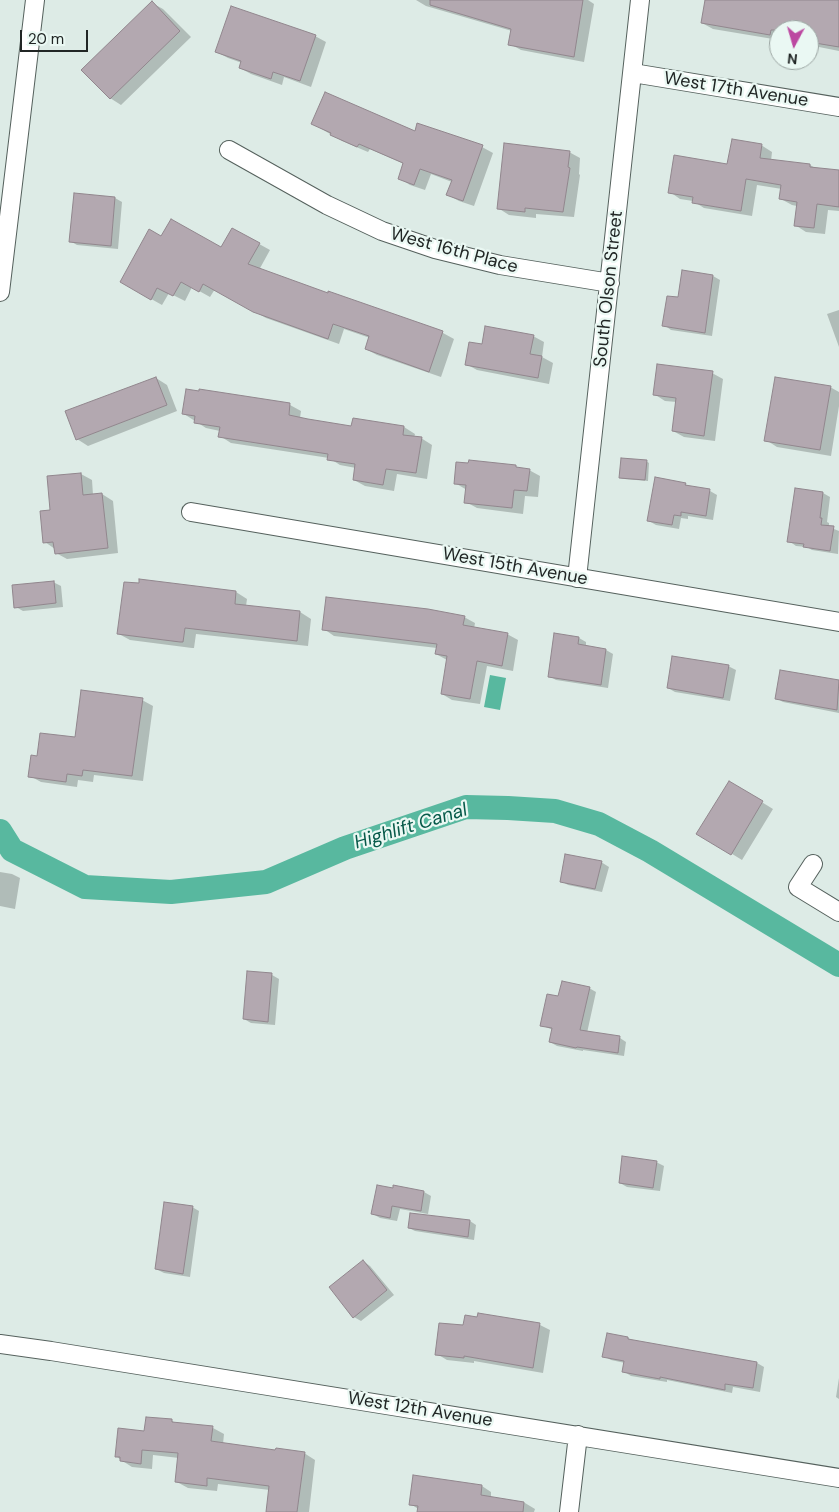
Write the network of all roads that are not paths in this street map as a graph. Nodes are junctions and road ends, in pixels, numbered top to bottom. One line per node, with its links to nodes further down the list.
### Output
1 (34, 0): 7 (street)
2 (640, 0): 3 (street, South Olson Street)
3 (633, 72): 4 (street, West 17th Avenue); 6 (street, South Olson Street)
4 (839, 106)
5 (229, 150): 6 (street, West 16th Place)
6 (610, 283): 9 (street, South Olson Street)
7 (0, 292)
8 (191, 512): 9 (street, West 15th Avenue)
9 (577, 578): 10 (street, West 15th Avenue)
10 (839, 622)
11 (812, 864): 12 (street)
12 (839, 912)
13 (0, 1344): 14 (street, West 12th Avenue)
14 (578, 1435): 15 (street, West 12th Avenue); 16 (street)
15 (839, 1478)
16 (570, 1512)

